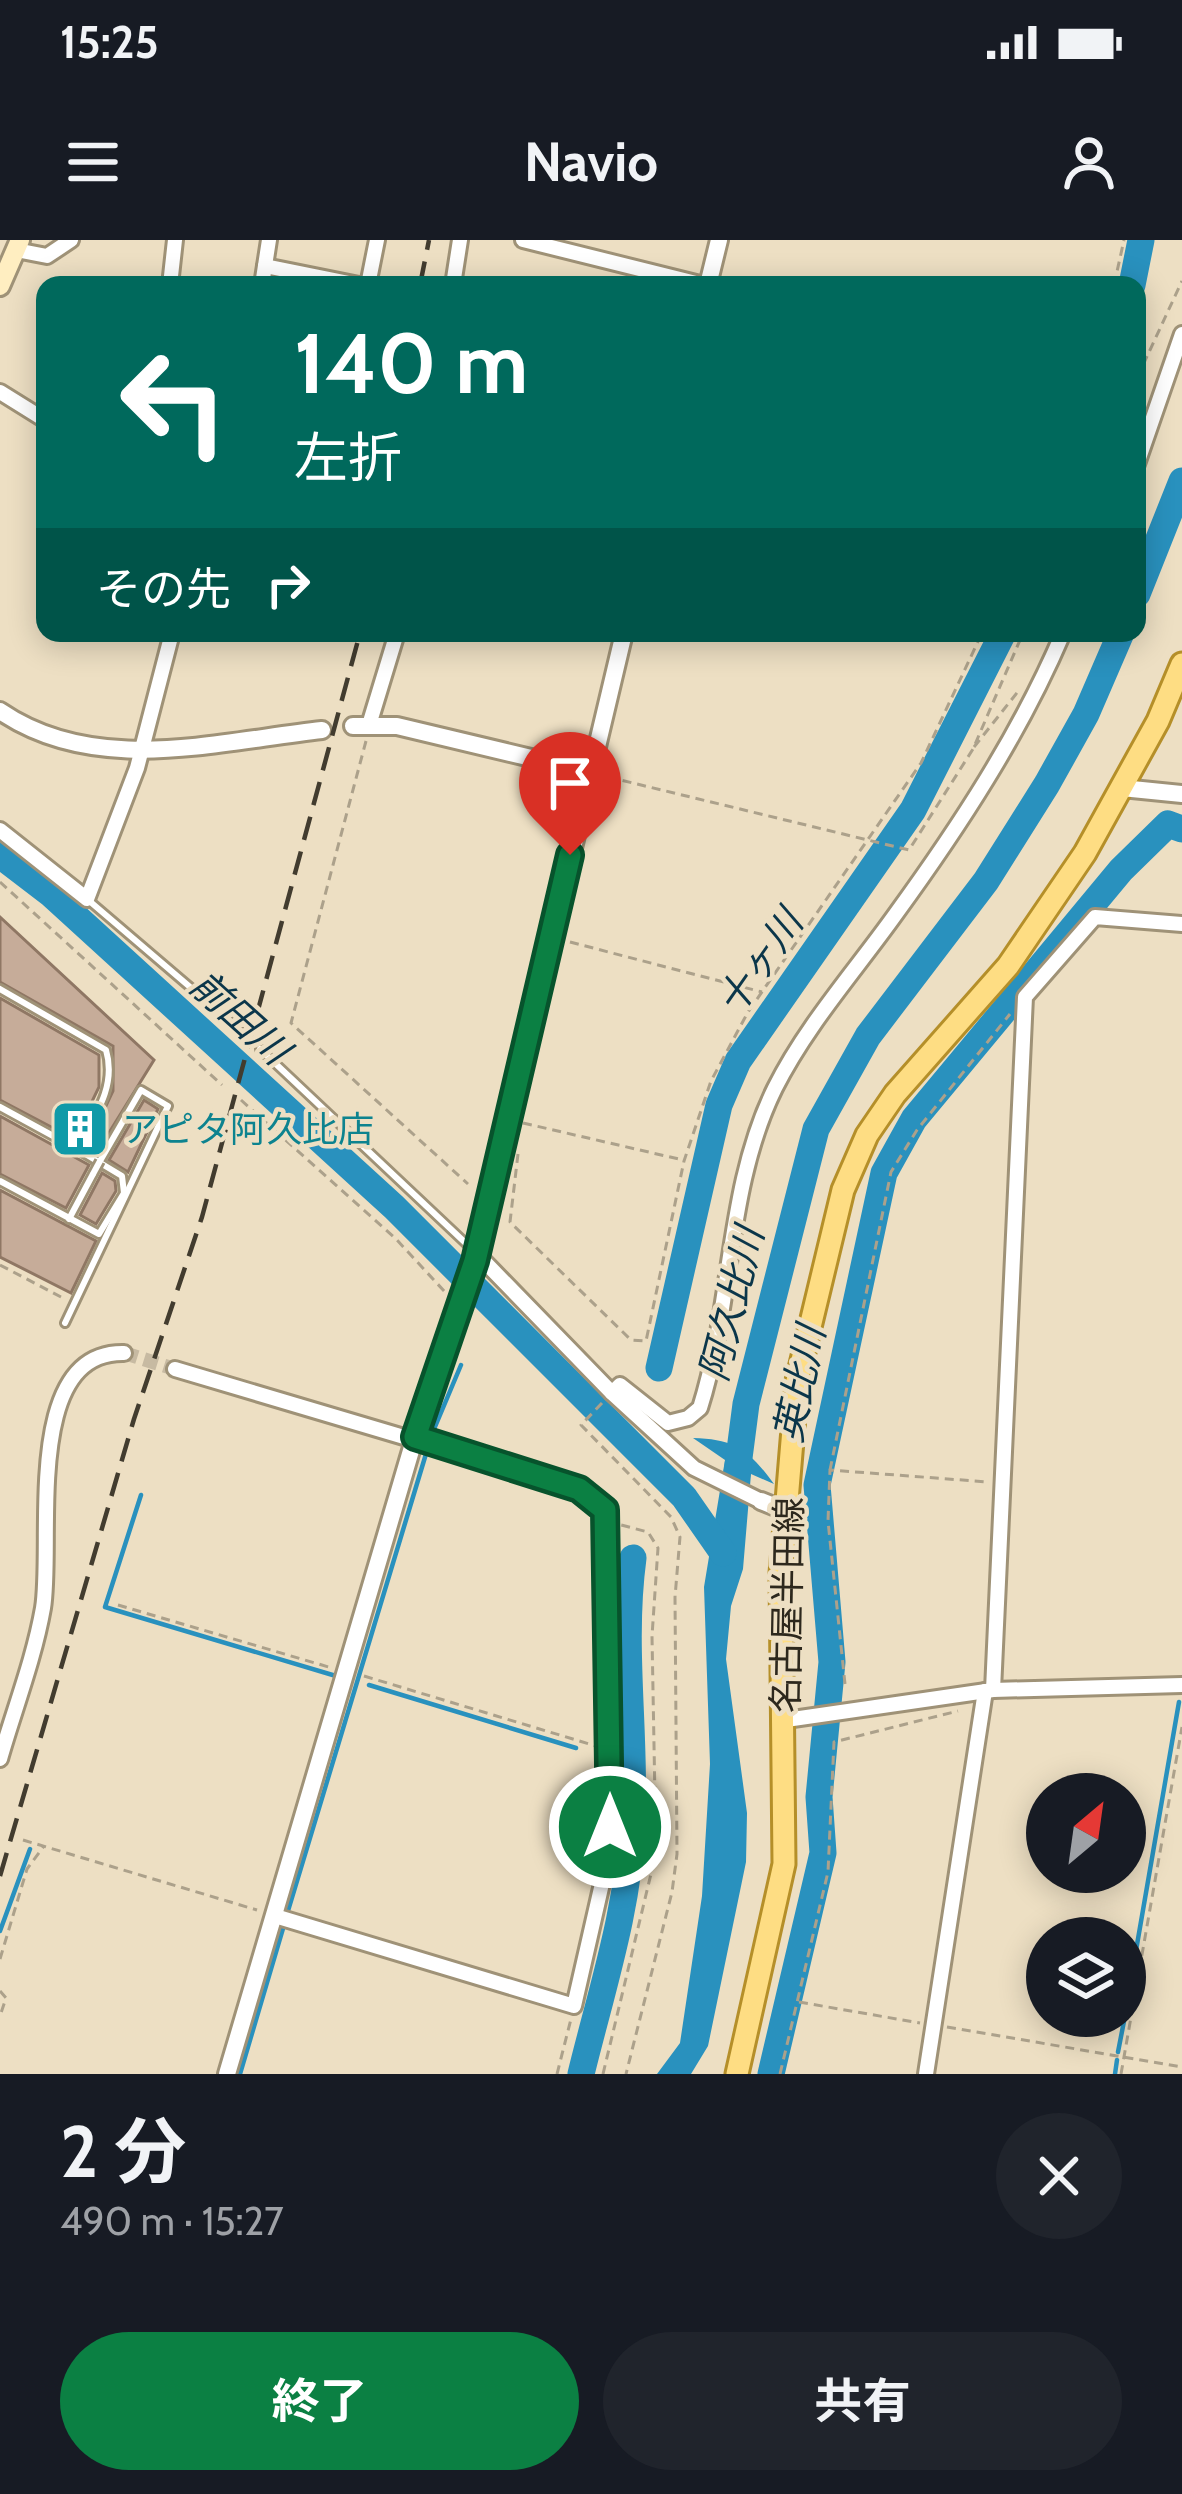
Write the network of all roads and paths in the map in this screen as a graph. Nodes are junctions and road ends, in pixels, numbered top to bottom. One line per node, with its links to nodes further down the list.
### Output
1 (71, 240): 9 (street)
2 (175, 240): 11 (street)
3 (268, 240): 10 (street)
4 (377, 240): 14 (street)
5 (460, 240): 15 (street)
6 (523, 240): 16 (street)
7 (719, 240): 17 (street)
8 (1124, 240): 18 (path)
9 (18, 245): 20 (main road)
10 (265, 266): 12 (street); 13 (street)
11 (171, 276)
12 (263, 276)
13 (314, 276)
14 (370, 276)
15 (454, 276)
16 (669, 276)
17 (709, 276)
18 (1116, 276)
19 (1182, 281): 22 (path)
20 (0, 286)
21 (1182, 334): 25 (street)
22 (1146, 359)
23 (0, 392): 24 (street)
24 (36, 414)
25 (1146, 438)
26 (170, 642): 38 (street)
27 (394, 642): 35 (street)
28 (622, 642): 39 (street)
29 (978, 642): 43 (path)
30 (1019, 642): 37 (path)
31 (1059, 642): 70 (street)
32 (1182, 664): 40 (main road, 名古屋半田線)
33 (1022, 686): 37 (path)
34 (0, 711): 38 (street)
35 (361, 725): 39 (street); 61 (path)
36 (322, 730): 38 (street)
37 (973, 748): 43 (path)
38 (142, 750): 45 (street)
39 (590, 772): 43 (path); 47 (street)
40 (1122, 788): 41 (street); 75 (main road, 名古屋半田線)
41 (1182, 794)
42 (0, 830): 45 (street)
43 (866, 839): 49 (path)
44 (0, 882): 53 (path)
45 (87, 899): 51 (lane)
46 (1182, 924): 50 (street)
47 (550, 938): 49 (path); 63 (street)
48 (0, 989): 57 (lane)
49 (762, 992): 59 (path)
50 (1025, 997): 72 (path); 73 (street)
51 (238, 1028)
52 (260, 1049): 63 (lane)
53 (222, 1085)
54 (241, 1100): 66 (path)
55 (0, 1107): 57 (lane)
56 (521, 1131): 59 (path)
57 (77, 1149): 62 (lane)
58 (518, 1154): 59 (path)
59 (685, 1161)
60 (0, 1181): 62 (lane)
61 (468, 1184)
62 (69, 1219): 67 (lane, bridge)
63 (476, 1257): 66 (street); 70 (street)
64 (0, 1265): 65 (path)
65 (61, 1297)
66 (462, 1305): 71 (street)
67 (65, 1323)
68 (124, 1353): 85 (street)
69 (175, 1369): 71 (street)
70 (612, 1393): 74 (street); 100 (path)
71 (415, 1437): 76 (street); 78 (street)
72 (830, 1470): 73 (path); 79 (path)
73 (1002, 1483): 81 (street)
74 (761, 1501): 75 (street)
75 (786, 1511): 82 (main road, 名古屋半田線)
76 (608, 1521): 84 (street); 99 (path)
77 (118, 1605): 78 (path)
78 (347, 1671): 84 (path); 88 (street)
79 (845, 1684)
80 (1182, 1685): 81 (street)
81 (983, 1692): 82 (street); 91 (path); 94 (street)
82 (786, 1720): 101 (main road, 名古屋半田線)
83 (1182, 1727): 95 (path)
84 (609, 1750): 92 (street)
85 (0, 1760)
86 (23, 1840): 87 (path)
87 (44, 1846): 88 (path); 89 (path)
88 (275, 1916): 92 (street); 97 (street)
89 (0, 1960)
90 (0, 1990): 93 (path)
91 (797, 2002): 94 (path); 102 (path)
92 (574, 2006): 98 (path)
93 (0, 2016)
94 (934, 2025): 95 (path); 103 (street)
95 (1124, 2056): 96 (path); 104 (path)
96 (1182, 2067)
97 (227, 2074)
98 (557, 2074)
99 (603, 2074)
100 (626, 2074)
101 (737, 2074)
102 (780, 2074)
103 (926, 2074)
104 (1121, 2074)

